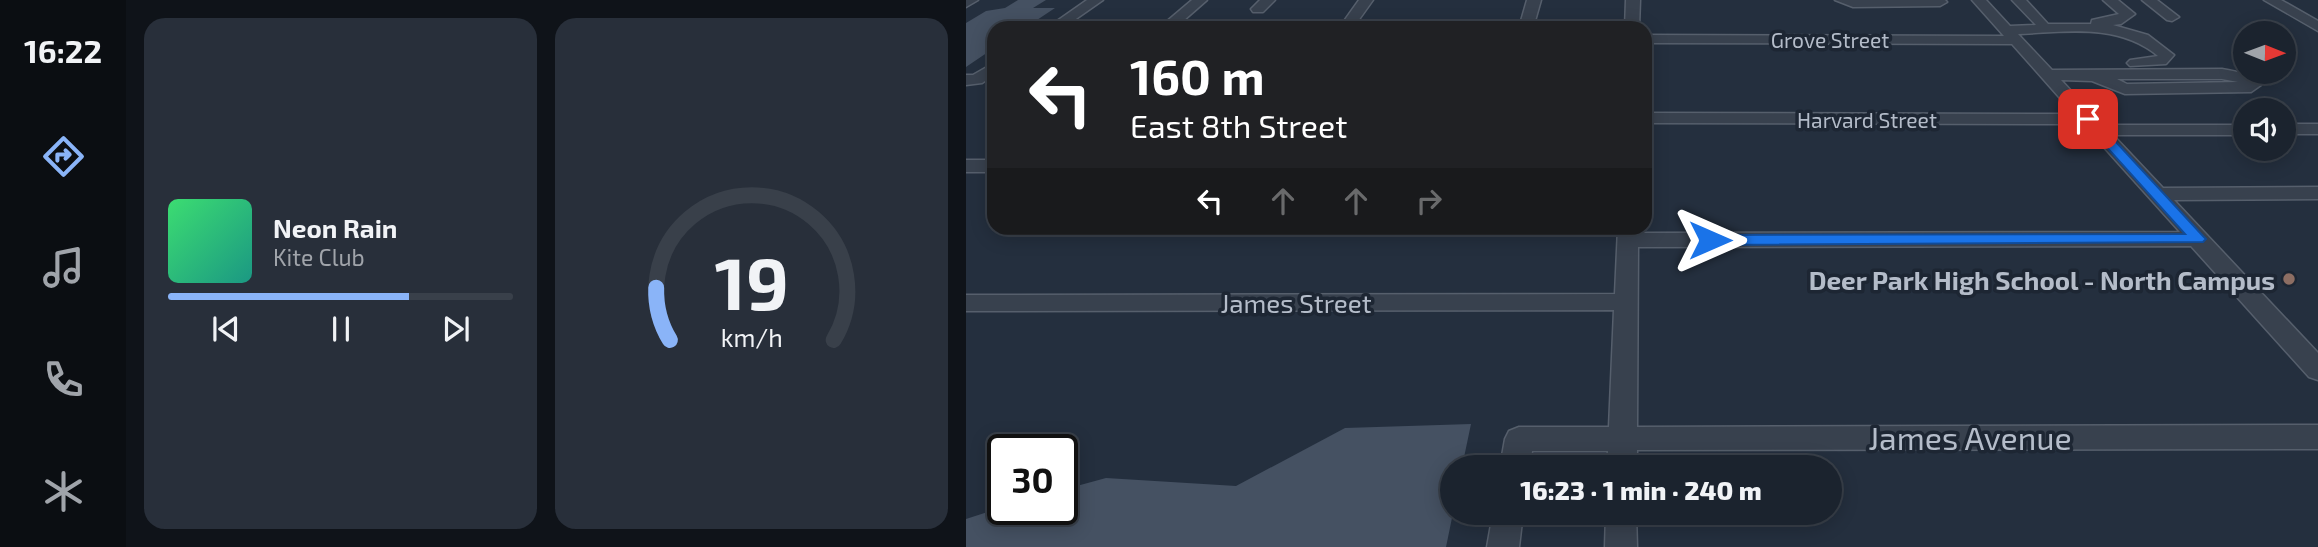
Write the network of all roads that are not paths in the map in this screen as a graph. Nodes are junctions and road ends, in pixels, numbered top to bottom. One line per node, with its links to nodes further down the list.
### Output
1 (1096, 0): 14 (street)
2 (1200, 0): 15 (street)
3 (1366, 0): 16 (street)
4 (1534, 0): 17 (street)
5 (1633, 0): 18 (street)
6 (1842, 0): 11 (street)
7 (2019, 0): 19 (street)
8 (2110, 0): 19 (street)
9 (2149, 0): 13 (street)
10 (2271, 0): 20 (street)
11 (1939, 1): 12 (street)
12 (1971, 2): 21 (street)
13 (2172, 17)
14 (1064, 21)
15 (1174, 21)
16 (1351, 21)
17 (1528, 21)
18 (1632, 21)
19 (2042, 23): 21 (street)
20 (2318, 27)
21 (2007, 31): 22 (street, Grove Street); 23 (street); 23 (street)
22 (1652, 39)
23 (2042, 69): 25 (street); 28 (street)
24 (987, 72): 26 (street)
25 (2083, 75): 25 (street)
26 (969, 82)
27 (1652, 118): 28 (street, Harvard Street)
28 (2093, 124): 30 (street, Harvard Street); 35 (street)
29 (2318, 129): 31 (street)
30 (2233, 130)
31 (2296, 130)
32 (966, 166): 33 (street)
33 (987, 166)
34 (2318, 193): 35 (street)
35 (2156, 194): 38 (street)
36 (1652, 234): 38 (street)
37 (1628, 235): 39 (street)
38 (2198, 239): 41 (street)
39 (1626, 302): 40 (street, James Street); 43 (street)
40 (966, 303)
41 (2318, 370)
42 (2318, 437): 43 (street, James Avenue)
43 (1622, 438): 44 (street, James Avenue); 45 (street)
44 (1517, 455)
45 (1622, 455)
46 (1506, 525): 48 (street)
47 (1621, 525): 49 (street)
48 (1503, 547)
49 (1621, 547)

